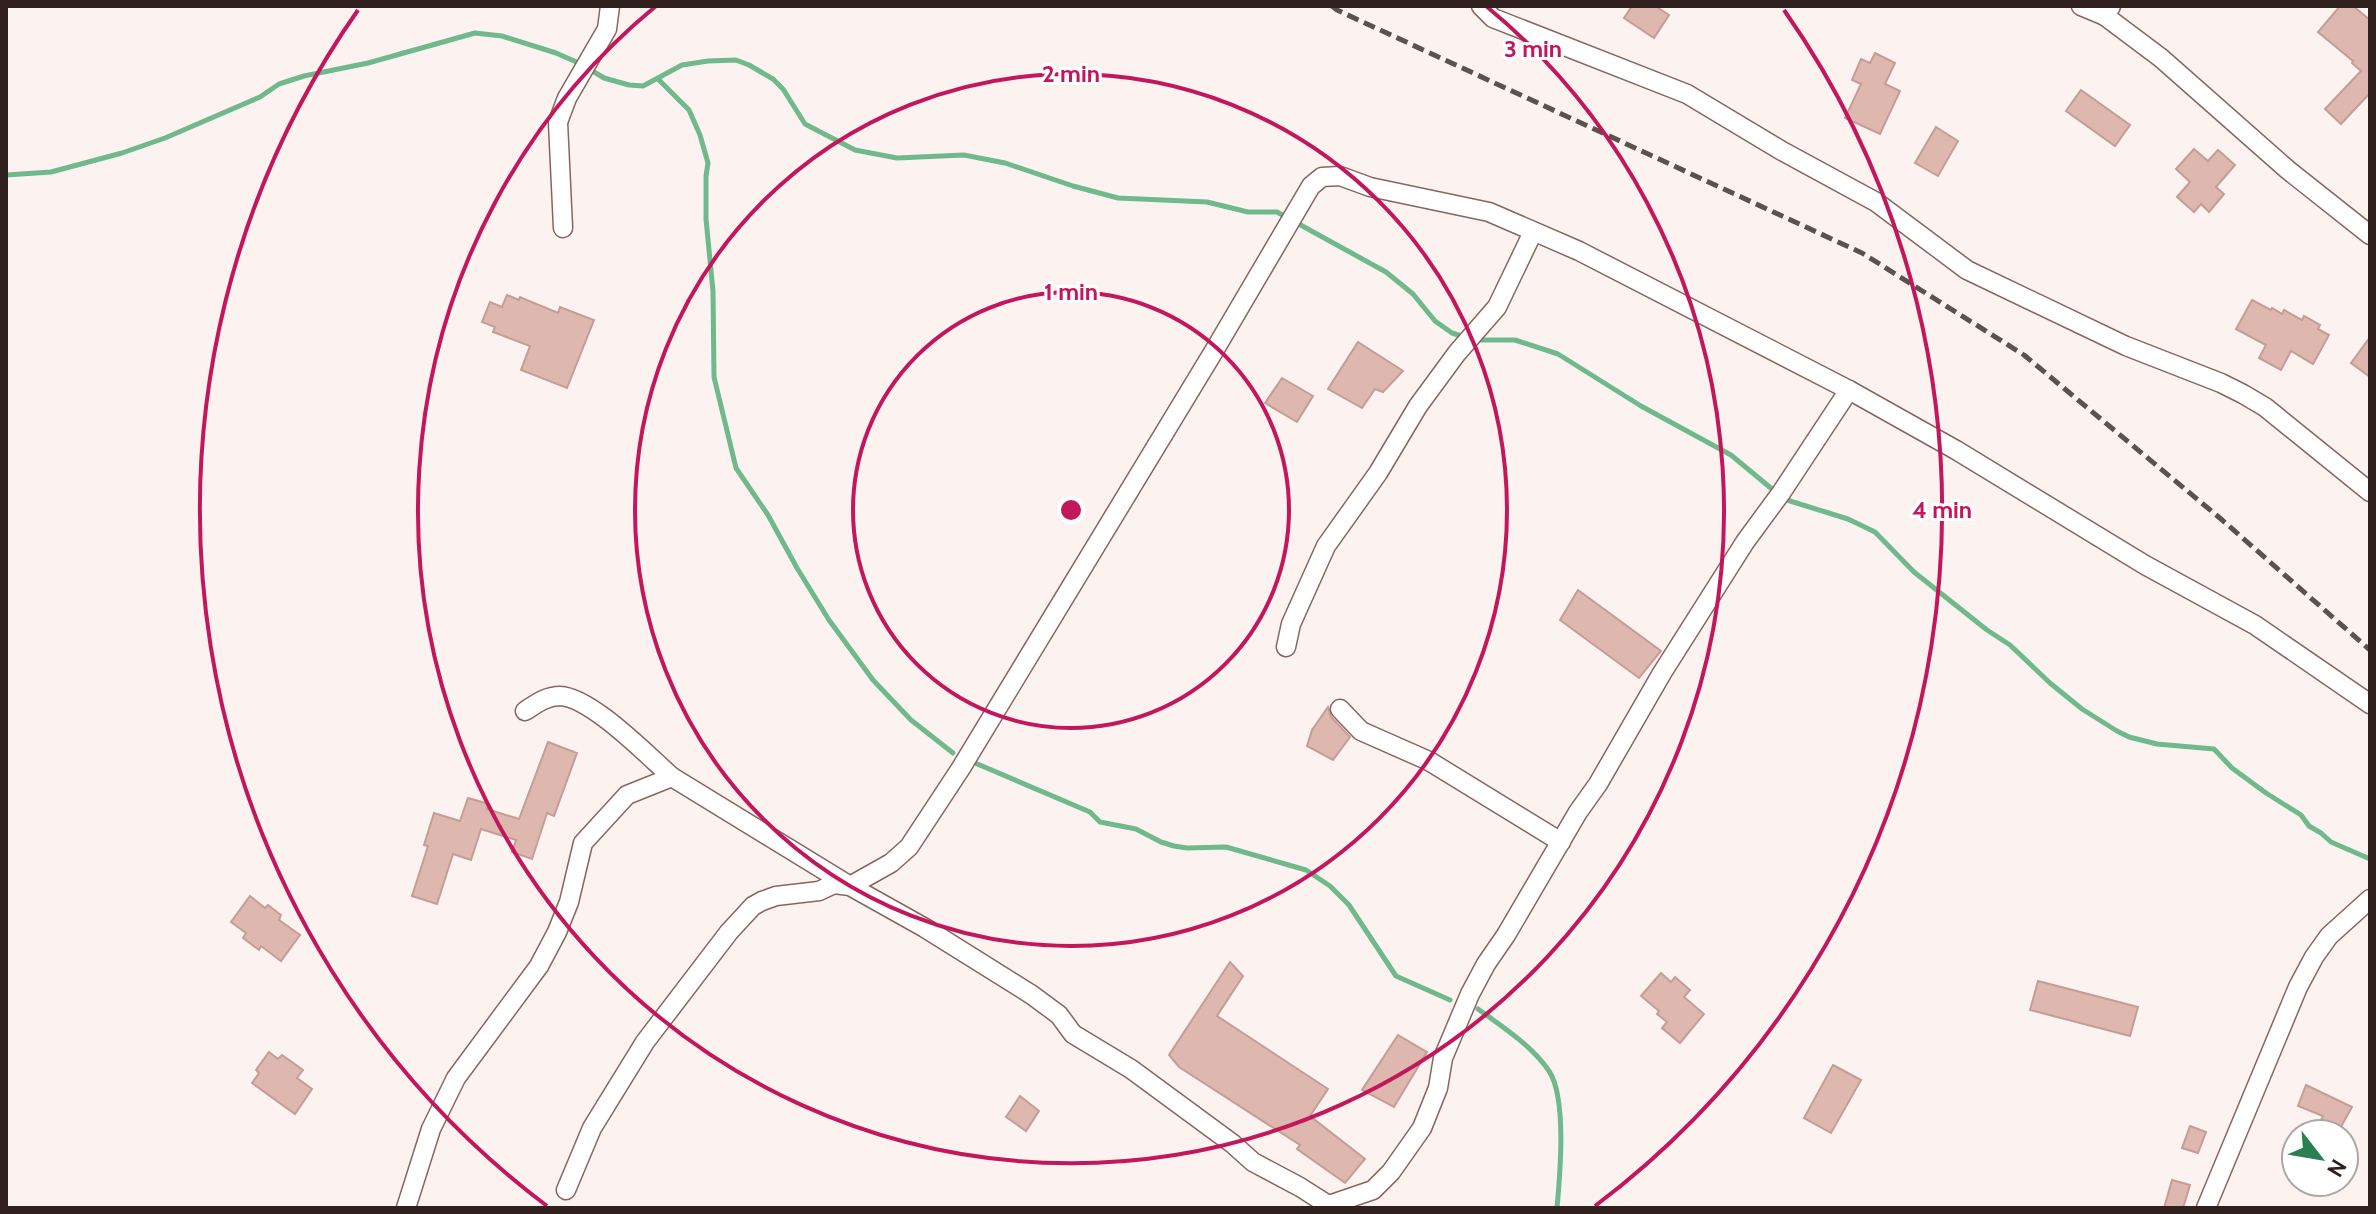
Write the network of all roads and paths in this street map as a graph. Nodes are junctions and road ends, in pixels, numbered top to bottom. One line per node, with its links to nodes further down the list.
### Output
1 (610, 6): 5 (street)
2 (1481, 6): 9 (street)
3 (2081, 6): 4 (street)
4 (2108, 11): 7 (street)
5 (563, 228)
6 (1533, 232): 8 (street); 10 (street); 16 (street)
7 (2370, 235)
8 (1849, 390): 11 (street); 15 (street)
9 (2370, 492)
10 (1286, 647)
11 (2370, 704)
12 (1340, 709): 15 (street)
13 (525, 711): 14 (street)
14 (672, 777): 16 (street); 20 (street)
15 (1561, 842): 19 (street)
16 (850, 886): 18 (street); 19 (street)
17 (2368, 905): 21 (street)
18 (566, 1190)
19 (1331, 1207)
20 (406, 1208)
21 (2206, 1208)

